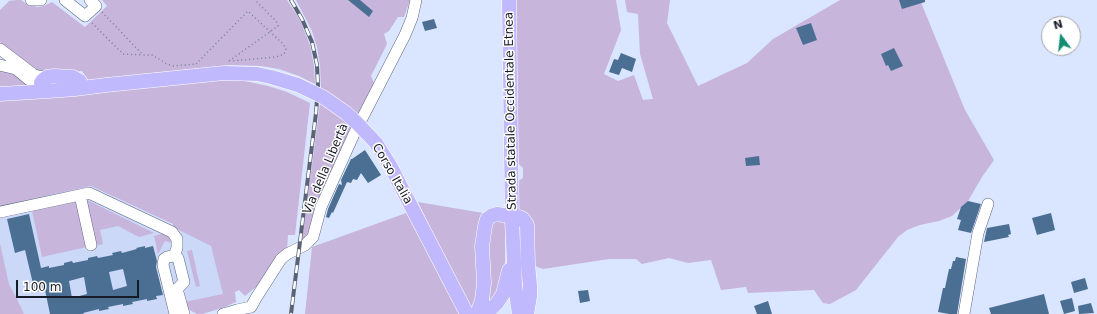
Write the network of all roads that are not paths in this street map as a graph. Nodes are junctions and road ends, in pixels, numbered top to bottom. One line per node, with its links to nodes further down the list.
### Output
1 (31, 0): 2 (street)
2 (41, 0)
3 (65, 0): 6 (street)
4 (416, 0): 18 (street, Via della Libertà)
5 (509, 0): 14 (main road, Strada statale Occidentale Etnea)
6 (93, 3)
7 (0, 49): 9 (street)
8 (0, 65): 9 (street)
9 (43, 85): 10 (main road, Corso Italia); 22 (main road, Corso Italia, bridge)
10 (4, 94)
11 (80, 195): 13 (street); 15 (street); 16 (street)
12 (988, 204): 28 (street)
13 (0, 212)
14 (511, 218): 17 (main road); 23 (main road); 26 (main road); 27 (main road)
15 (91, 245)
16 (174, 256): 19 (street); 20 (street)
17 (509, 270): 24 (main road); 25 (main road)
18 (249, 312): 21 (street, Via della Libertà)
19 (176, 314)
20 (184, 314)
21 (223, 314)
22 (467, 314)
23 (477, 314)
24 (482, 314)
25 (514, 314)
26 (519, 314)
27 (526, 314)
28 (964, 314)

